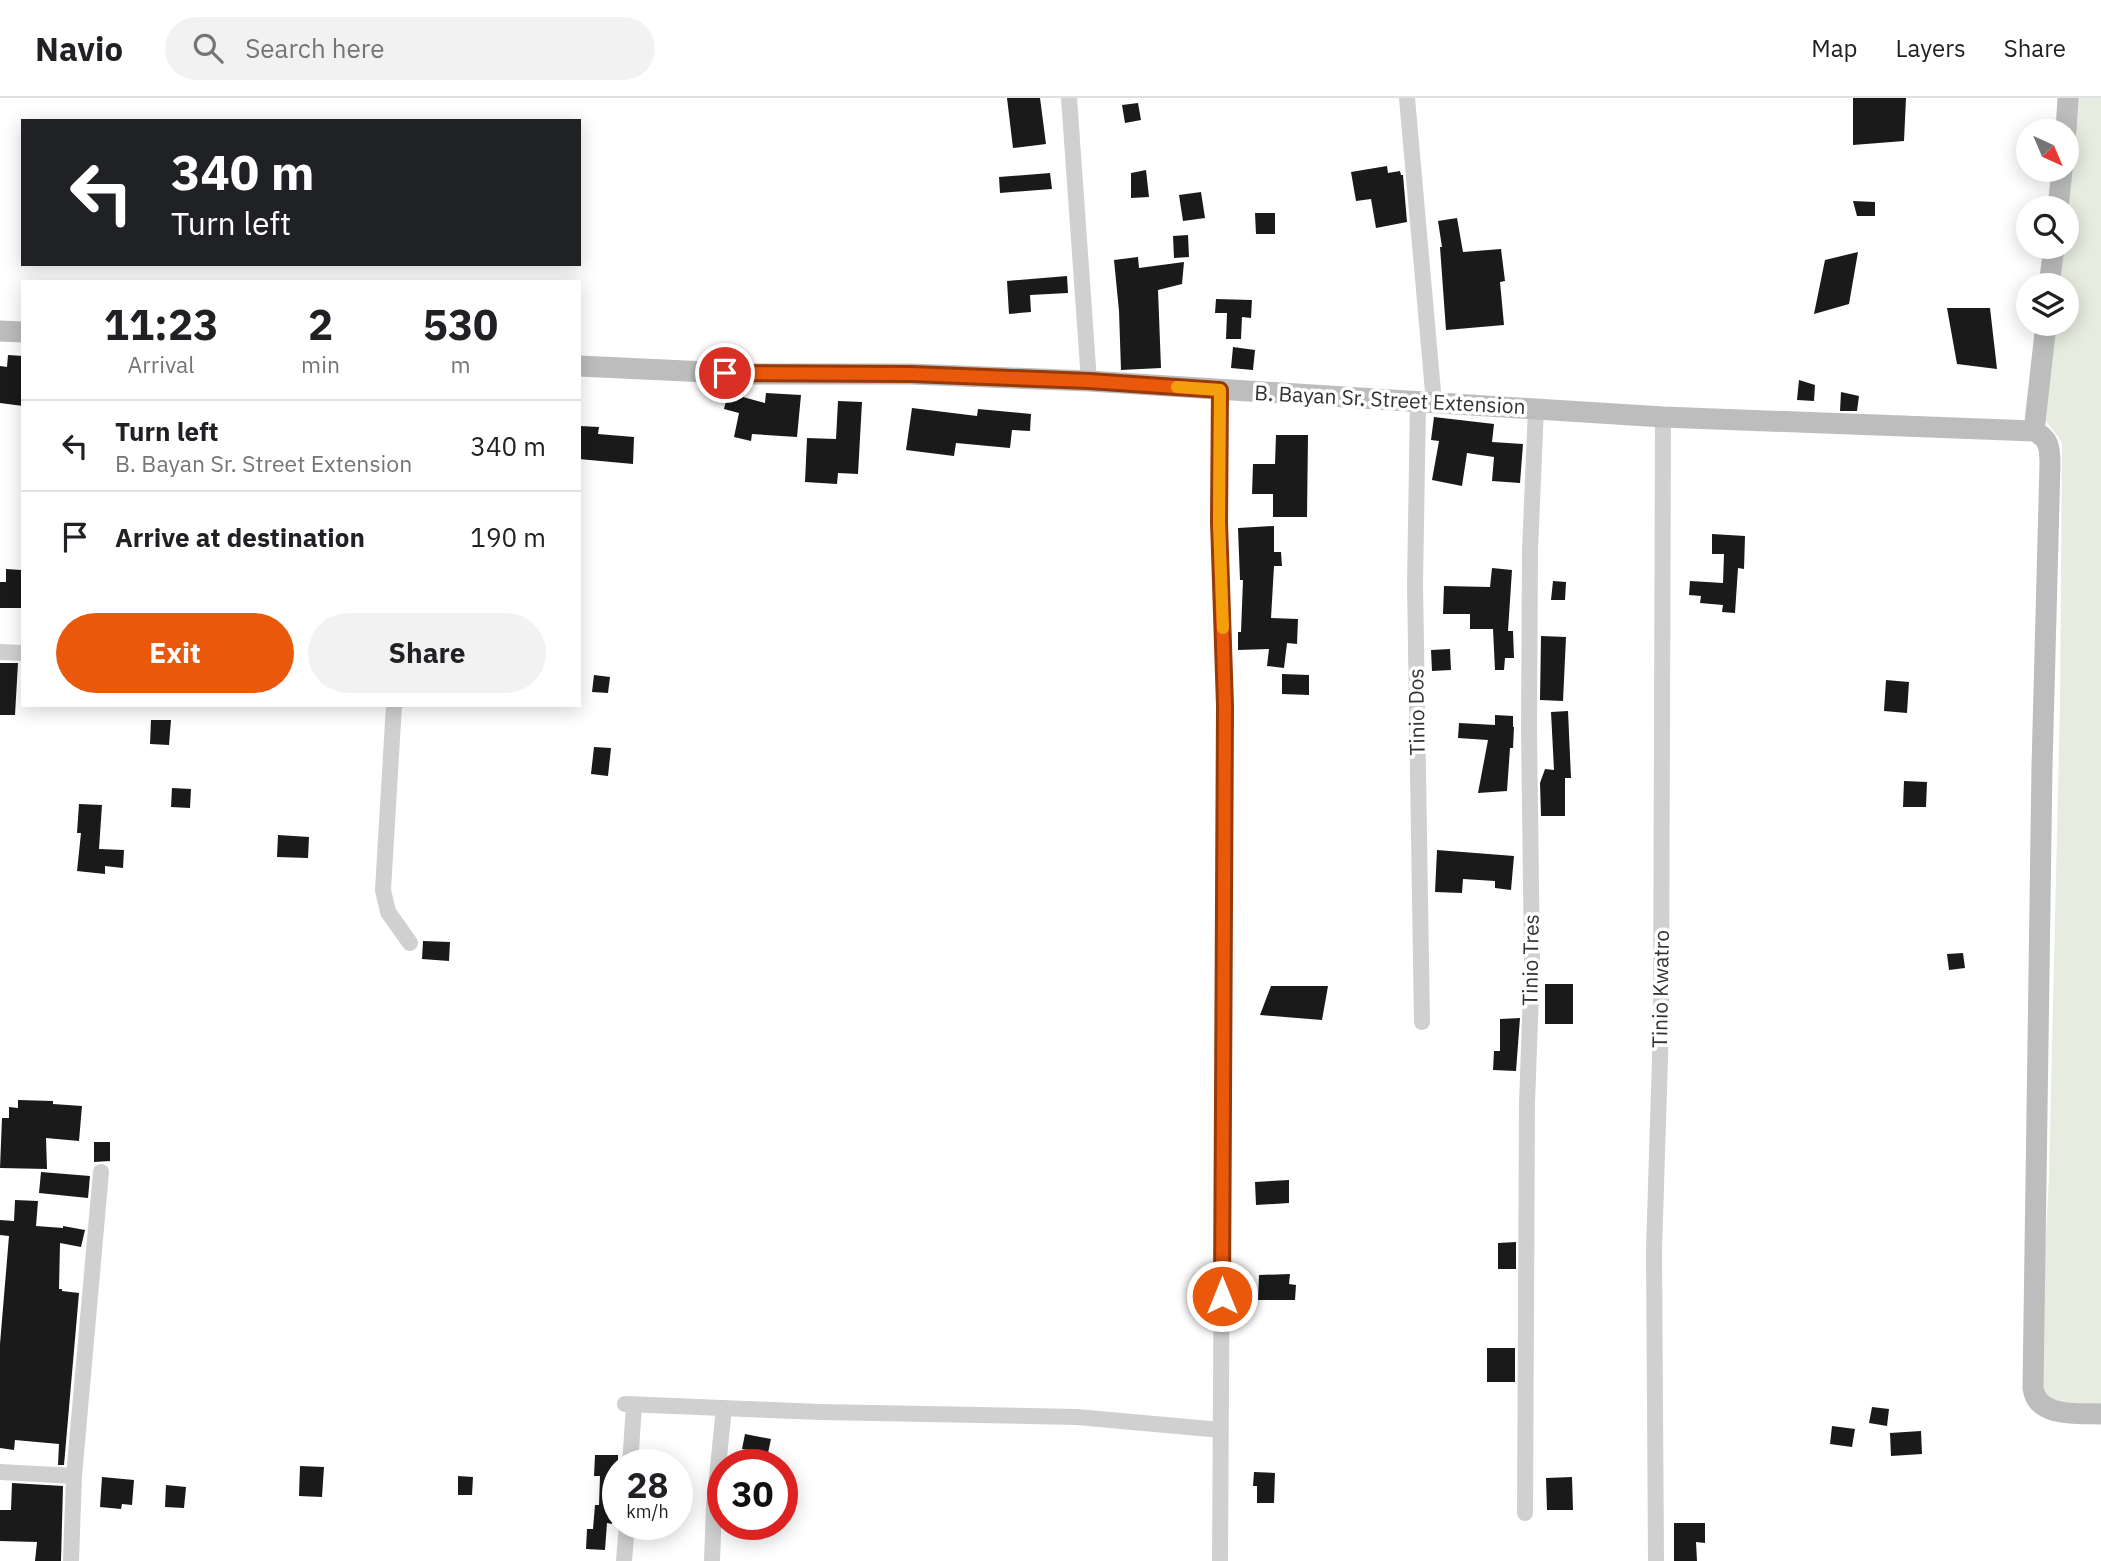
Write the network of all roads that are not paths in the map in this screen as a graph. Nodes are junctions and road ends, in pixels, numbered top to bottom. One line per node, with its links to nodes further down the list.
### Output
1 (1069, 98): 9 (street)
2 (1407, 98): 11 (street, Tinio Dos)
3 (2068, 98): 4 (street)
4 (2067, 119)
5 (0, 331): 6 (street)
6 (21, 332)
7 (2045, 336): 14 (street)
8 (581, 366): 9 (street, B. Bayan Sr. Street Extension)
9 (1089, 381): 10 (street, B. Bayan Sr. Street Extension)
10 (1220, 390): 11 (street, B. Bayan Sr. Street Extension); 23 (street)
11 (1426, 403): 12 (street, B. Bayan Sr. Street Extension); 19 (street, Tinio Dos)
12 (1536, 408): 13 (street, B. Bayan Sr. Street Extension); 27 (street, Tinio Tres)
13 (1663, 417): 14 (street, B. Bayan Sr. Street Extension); 33 (street, Tinio Kwatro)
14 (2034, 431): 22 (street)
15 (0, 652): 16 (street)
16 (21, 653)
17 (394, 707): 18 (street)
18 (410, 943)
19 (1422, 1022)
20 (101, 1172): 26 (street)
21 (724, 1408): 23 (street); 24 (street); 31 (street)
22 (2101, 1414)
23 (1221, 1430): 32 (street)
24 (630, 1449)
25 (0, 1472): 26 (street)
26 (74, 1476): 29 (street)
27 (1525, 1513)
28 (625, 1540): 30 (street)
29 (71, 1561)
30 (624, 1561)
31 (712, 1561)
32 (1220, 1561)
33 (1656, 1561)

